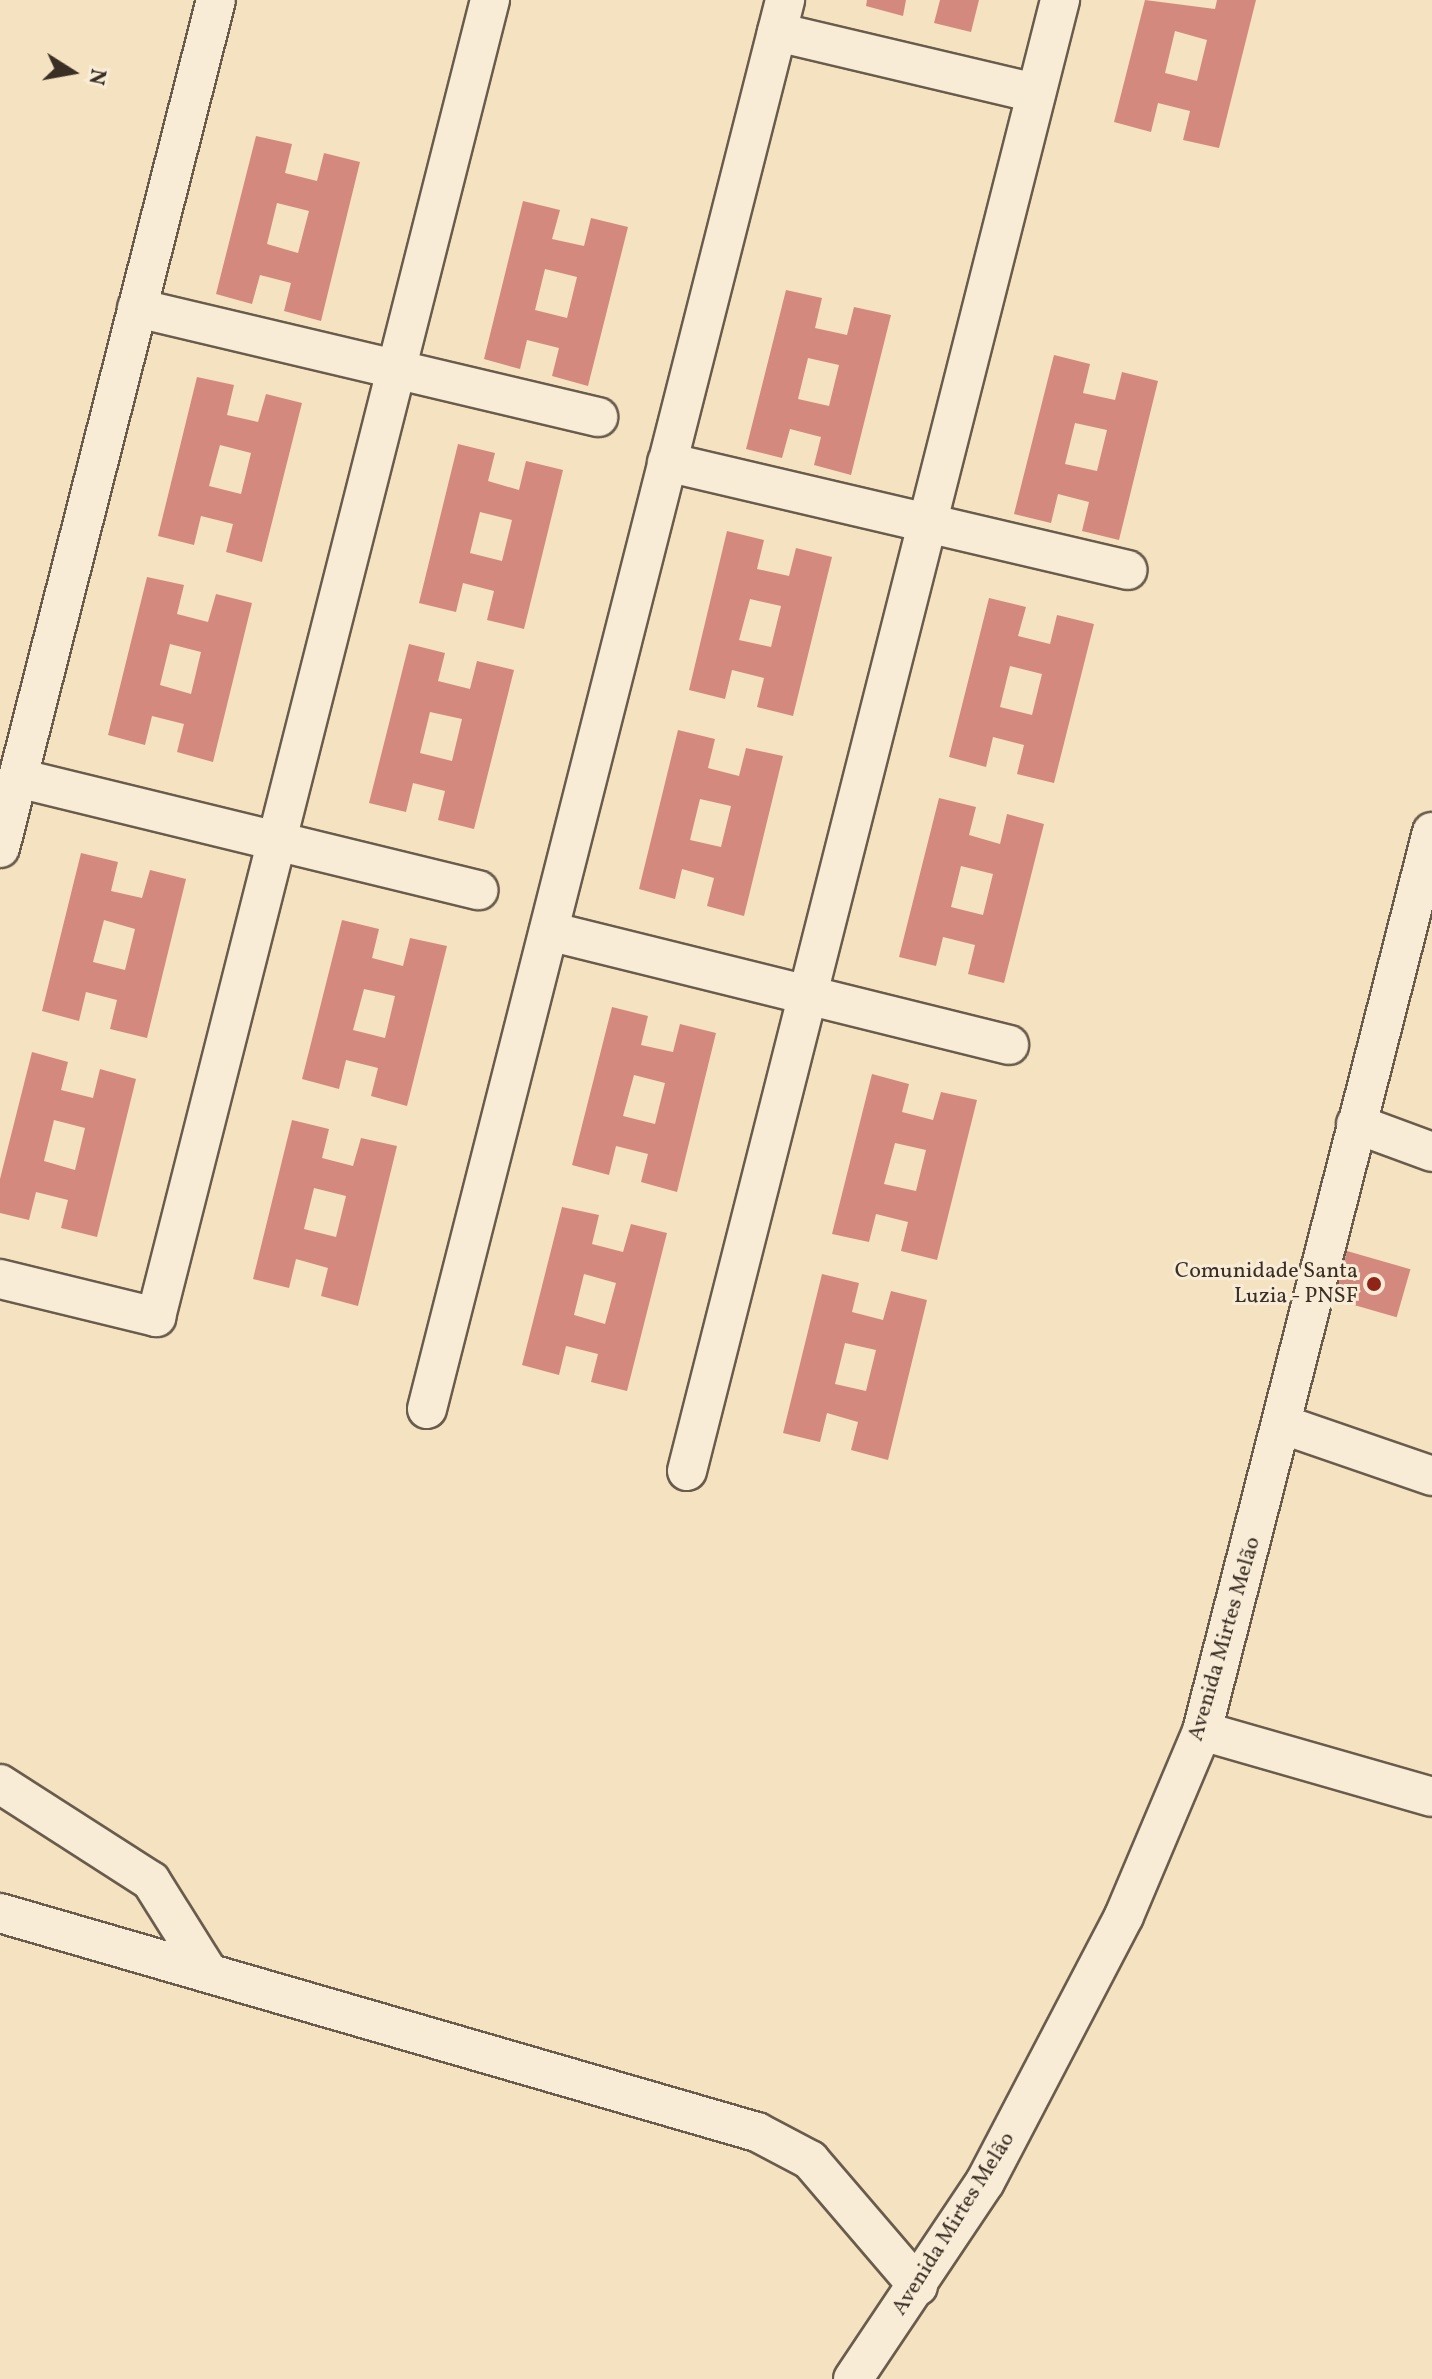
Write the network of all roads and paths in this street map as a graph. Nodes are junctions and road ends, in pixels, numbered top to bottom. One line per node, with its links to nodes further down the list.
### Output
1 (216, 0): 6 (street)
2 (490, 0): 7 (street)
3 (1060, 0): 5 (street)
4 (781, 16): 5 (street); 9 (street)
5 (1036, 93): 10 (street)
6 (137, 308): 7 (street); 12 (street)
7 (397, 369): 8 (street); 14 (street)
8 (598, 417)
9 (667, 462): 10 (street); 17 (street)
10 (928, 523): 11 (street); 18 (street)
11 (1128, 570)
12 (18, 778): 14 (street); 15 (street)
13 (1432, 832): 20 (street, Avenida Mirtes Melão)
14 (277, 841): 16 (street); 22 (street)
15 (0, 848)
16 (479, 890)
17 (549, 931): 18 (street); 23 (street)
18 (808, 995): 19 (street); 25 (street)
19 (1009, 1045)
20 (1356, 1124): 21 (street); 24 (street, Avenida Mirtes Melão)
21 (1432, 1152)
22 (0, 1279)
23 (427, 1409)
24 (1284, 1425): 26 (street); 27 (street, Avenida Mirtes Melão)
25 (687, 1471)
26 (1432, 1476)
27 (1202, 1731): 29 (street); 32 (street, Avenida Mirtes Melão)
28 (0, 1784): 31 (street)
29 (1432, 1797)
30 (0, 1913): 31 (street)
31 (208, 1972): 32 (street)
32 (918, 2286): 33 (street, Avenida Mirtes Melão)
33 (853, 2379)

